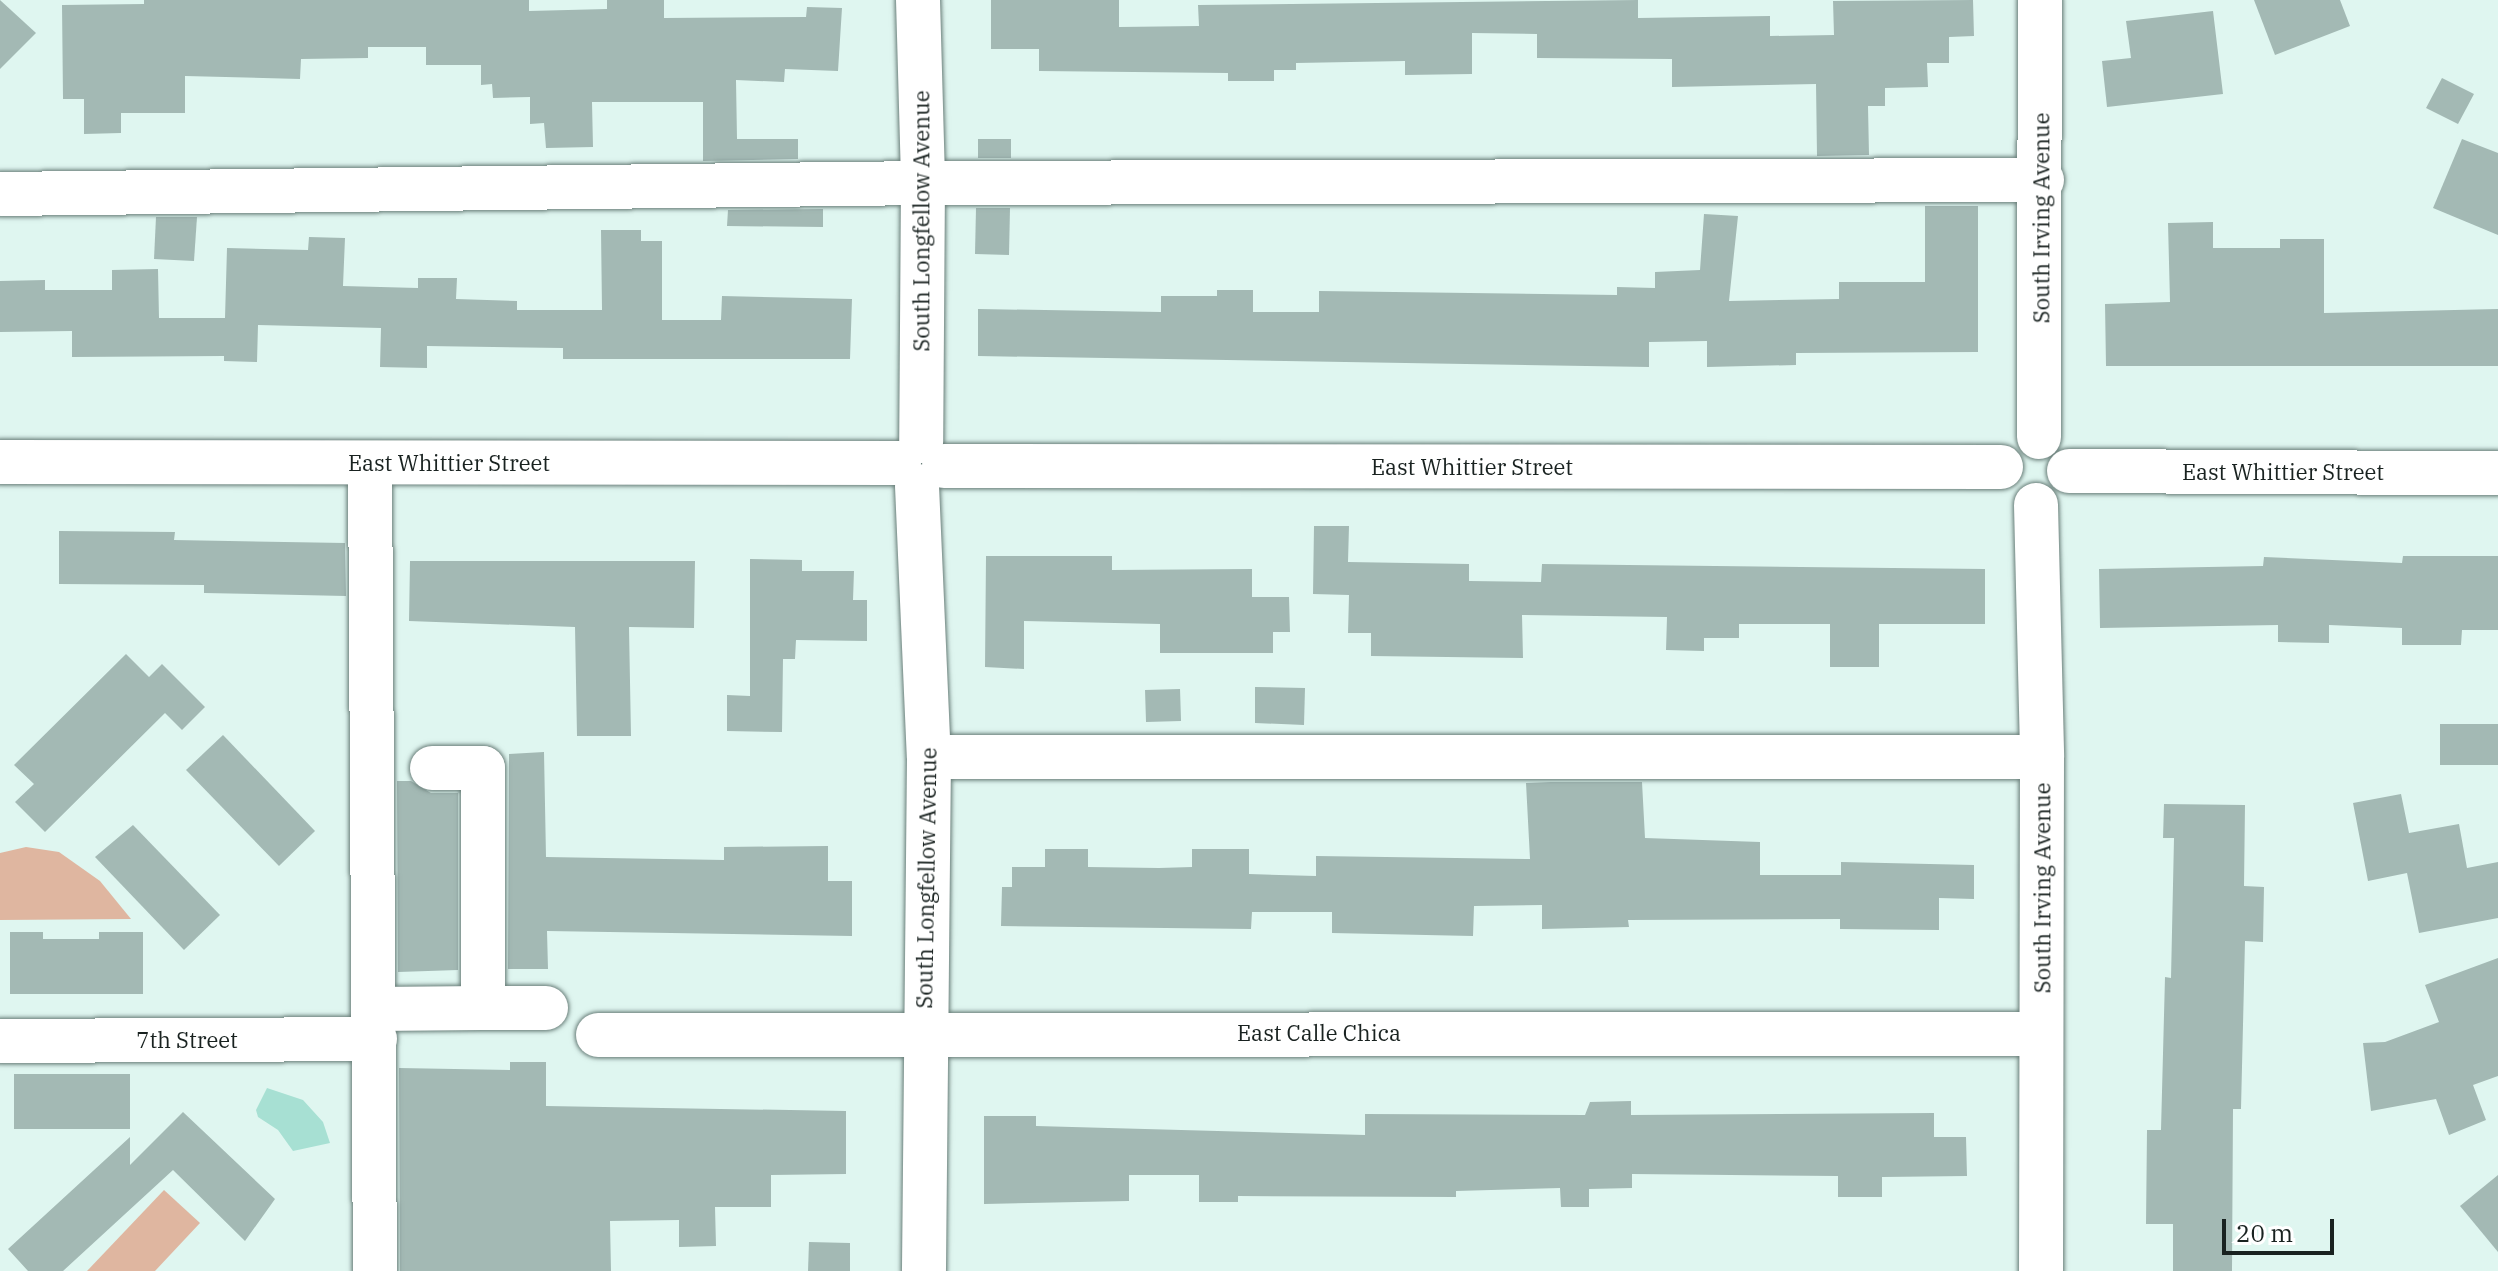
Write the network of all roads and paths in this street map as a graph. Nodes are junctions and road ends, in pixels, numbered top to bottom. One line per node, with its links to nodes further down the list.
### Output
1 (918, 0): 4 (street, South Longfellow Avenue)
2 (2040, 0): 3 (street, South Irving Avenue)
3 (2042, 180): 4 (street); 6 (street, South Irving Avenue)
4 (923, 183): 5 (street); 9 (street, South Longfellow Avenue)
5 (0, 194)
6 (2039, 437): 10 (street); 11 (street)
7 (0, 462): 8 (street, East Whittier Street)
8 (370, 464): 9 (street, East Whittier Street); 19 (street)
9 (920, 464): 10 (street, East Whittier Street); 14 (street, South Longfellow Avenue)
10 (2001, 467): 13 (street)
11 (2069, 471): 12 (street, East Whittier Street); 13 (street)
12 (2498, 473)
13 (2036, 505): 15 (street, South Irving Avenue)
14 (929, 757): 15 (street); 20 (street, South Longfellow Avenue)
15 (2042, 757): 21 (street, South Irving Avenue)
16 (432, 768): 17 (street)
17 (483, 1008): 18 (street, 7th Street); 19 (street, 7th Street)
18 (546, 1008)
19 (375, 1024): 23 (street, 7th Street); 24 (street)
20 (923, 1033): 21 (street, East Calle Chica); 22 (street, East Calle Chica); 25 (street, South Longfellow Avenue)
21 (2041, 1034): 26 (street, South Irving Avenue)
22 (598, 1035)
23 (0, 1041)
24 (375, 1271)
25 (924, 1271)
26 (2041, 1271)

